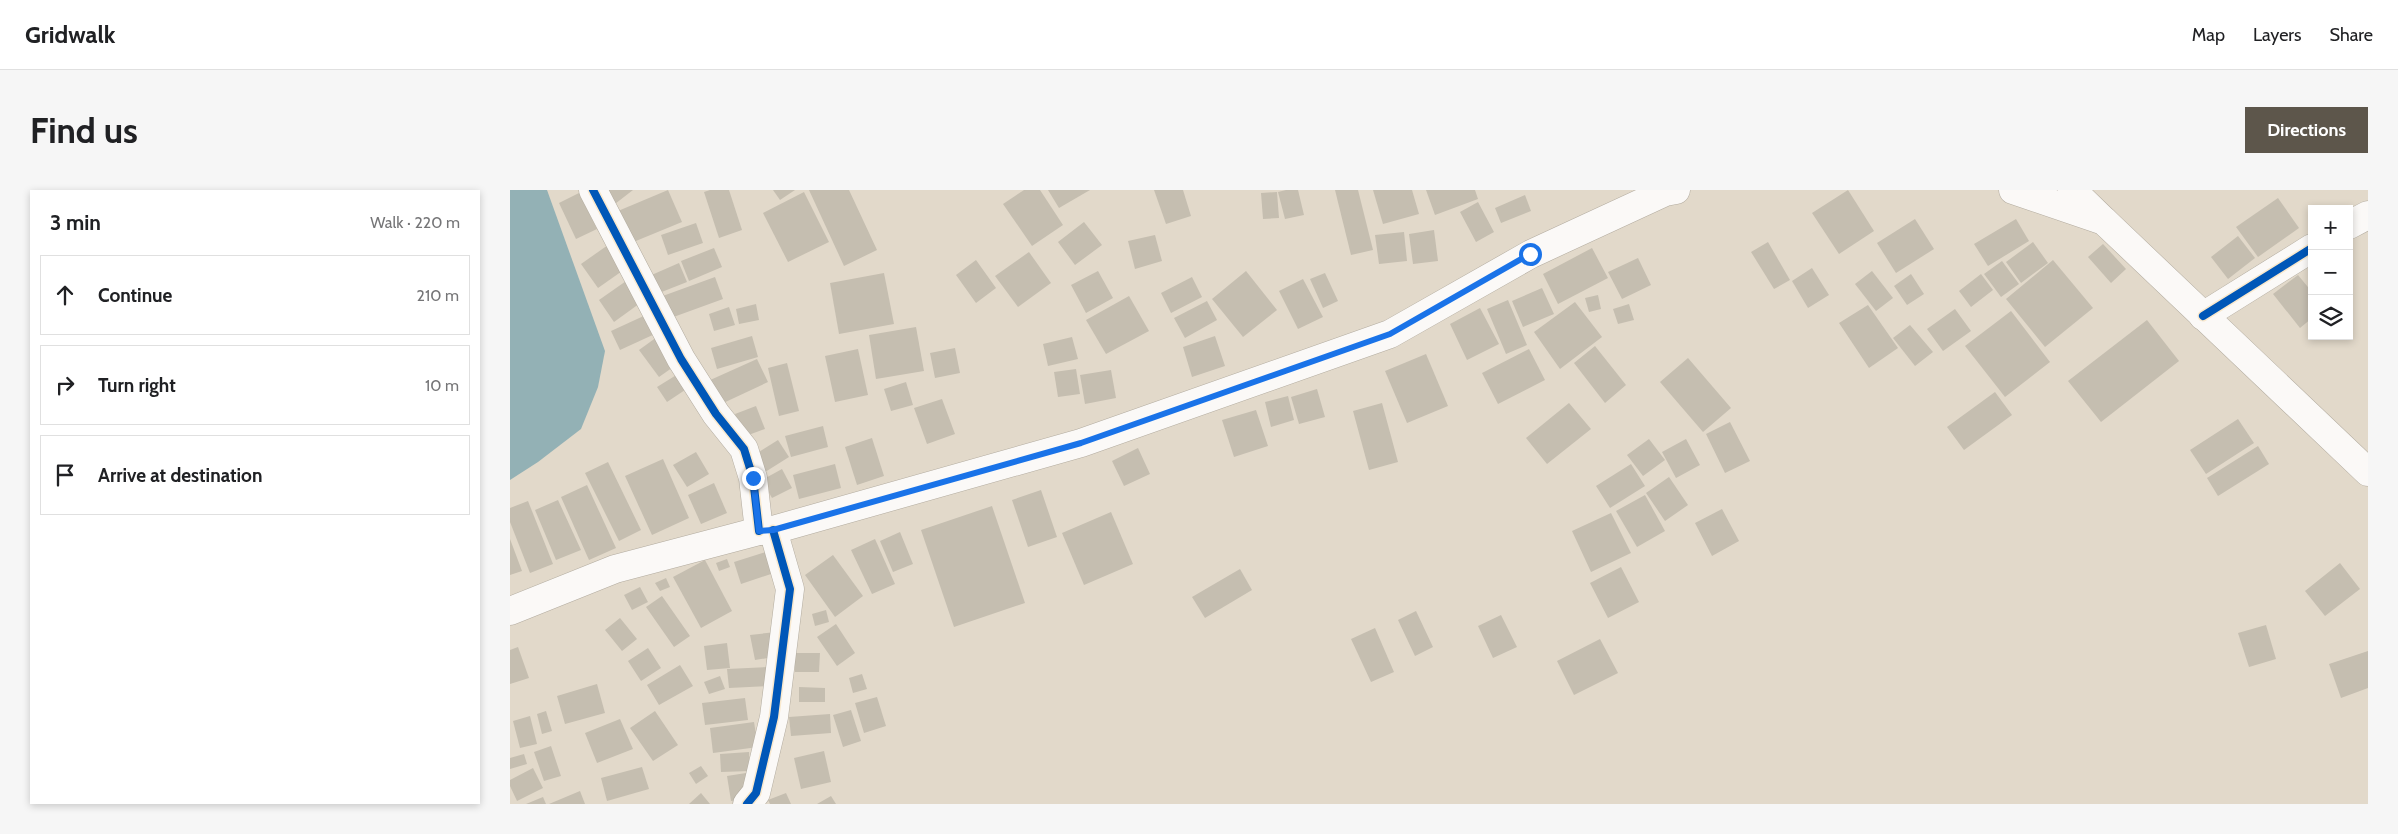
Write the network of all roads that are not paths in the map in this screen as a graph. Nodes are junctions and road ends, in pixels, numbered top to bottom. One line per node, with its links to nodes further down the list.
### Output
1 (593, 190): 11 (main road)
2 (1676, 190): 11 (main road)
3 (2013, 190): 6 (main road)
4 (2072, 190): 6 (main road)
5 (2368, 215): 7 (main road)
6 (2104, 221): 9 (main road)
7 (2353, 223)
8 (2309, 250): 9 (main road)
9 (2203, 316): 10 (main road)
10 (2368, 472)
11 (766, 530): 12 (main road); 13 (main road)
12 (510, 611)
13 (755, 800)

